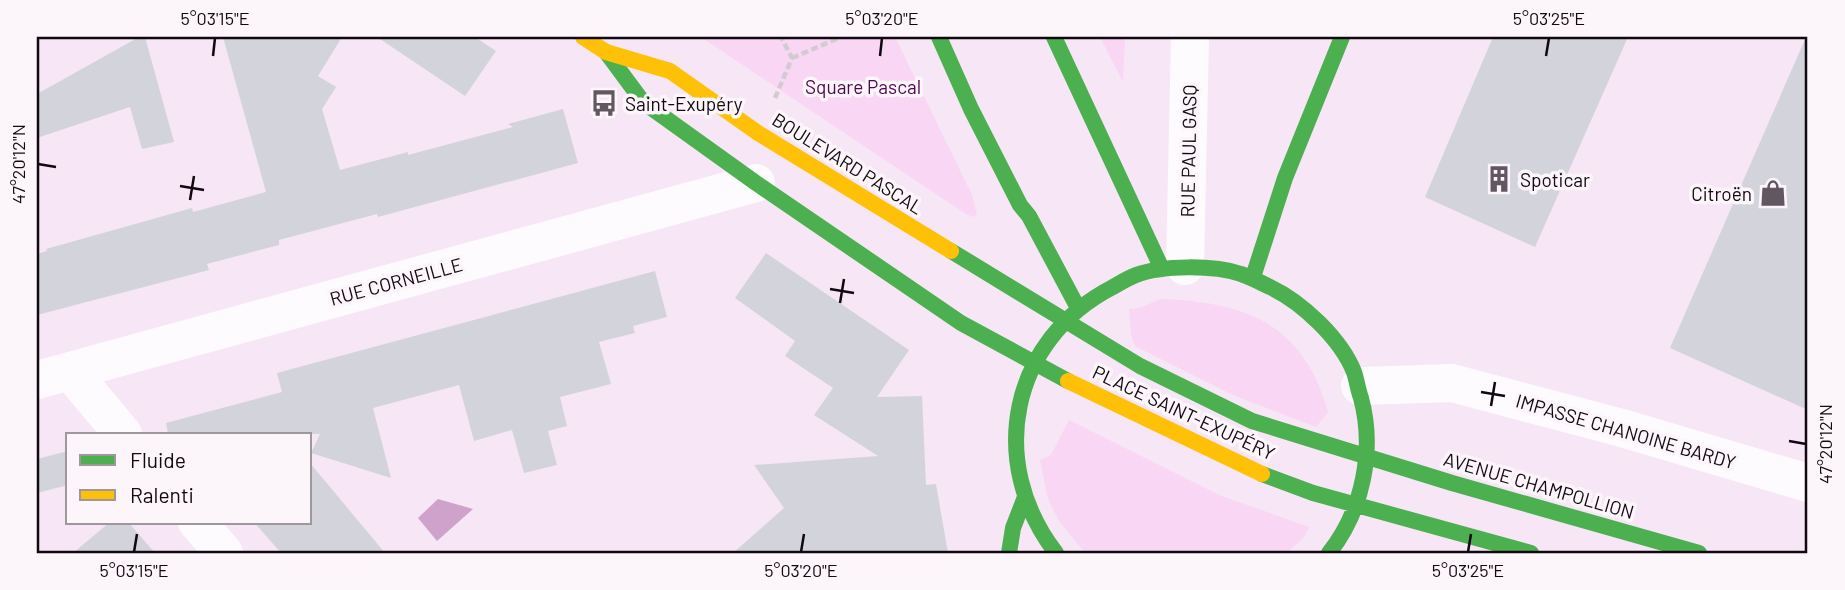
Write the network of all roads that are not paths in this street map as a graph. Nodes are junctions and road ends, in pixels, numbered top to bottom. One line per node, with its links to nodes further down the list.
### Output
1 (583, 37): 6 (main road, BOULEVARD PASCAL)
2 (939, 37): 10 (main road)
3 (1054, 37): 8 (main road)
4 (1190, 37): 8 (street, RUE PAUL GASQ)
5 (1342, 37): 9 (main road)
6 (606, 52): 7 (main road, BOULEVARD PASCAL); 11 (main road, BOULEVARD PASCAL)
7 (756, 183): 12 (main road, BOULEVARD PASCAL); 13 (street, RUE CORNEILLE)
8 (1174, 267): 9 (main road); 10 (main road)
9 (1253, 277): 14 (main road)
10 (1078, 308): 11 (main road)
11 (1064, 321): 12 (main road); 16 (main road, PLACE SAINT-EXUPÉRY)
12 (1034, 364): 18 (main road); 19 (main road, PLACE SAINT-EXUPÉRY)
13 (53, 376): 15 (street)
14 (1360, 386): 16 (main road); 17 (street, IMPASSE CHANOINE BARDY)
15 (122, 433)
16 (1368, 457): 19 (main road); 26 (main road, AVENUE CHAMPOLLION)
17 (1808, 483)
18 (1024, 497): 22 (main road); 23 (main road)
19 (1358, 505): 24 (main road); 25 (main road)
20 (199, 524): 21 (street)
21 (224, 553)
22 (1009, 553)
23 (1056, 553)
24 (1329, 553)
25 (1531, 553)
26 (1699, 553)

